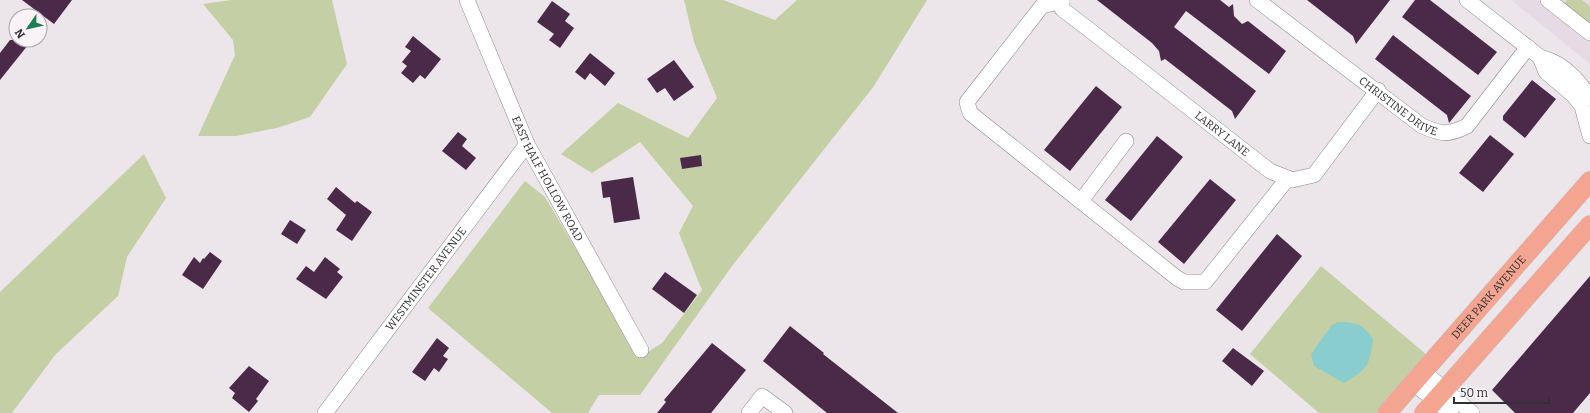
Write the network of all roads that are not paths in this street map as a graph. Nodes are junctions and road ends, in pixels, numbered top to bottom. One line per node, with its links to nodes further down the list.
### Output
1 (467, 0): 14 (street, EAST HALF HOLLOW ROAD)
2 (1257, 0): 10 (street, CHRISTINE DRIVE)
3 (1467, 0): 8 (street)
4 (1548, 0): 6 (street)
5 (1062, 1): 15 (street, LARRY LANE); 17 (street)
6 (1564, 5): 7 (street)
7 (1590, 33)
8 (1528, 47): 9 (street); 10 (street, CHRISTINE DRIVE)
9 (1540, 57): 11 (street); 12 (street)
10 (1378, 90): 15 (street, LARRY LANE)
11 (1590, 98)
12 (1590, 136)
13 (1126, 141): 17 (street)
14 (527, 144): 19 (street, EAST HALF HOLLOW ROAD); 22 (street, WESTMINSTER AVENUE)
15 (1288, 178): 17 (street)
16 (1590, 181): 20 (main road, DEER PARK AVENUE)
17 (1081, 201)
18 (1590, 225): 21 (main road)
19 (641, 350)
20 (1418, 377): 21 (street); 25 (main road, DEER PARK AVENUE)
21 (1435, 401): 26 (street); 27 (street)
22 (325, 413)
23 (750, 413): 24 (street)
24 (785, 413)
25 (1387, 413)
26 (1451, 413)
27 (1472, 413)

